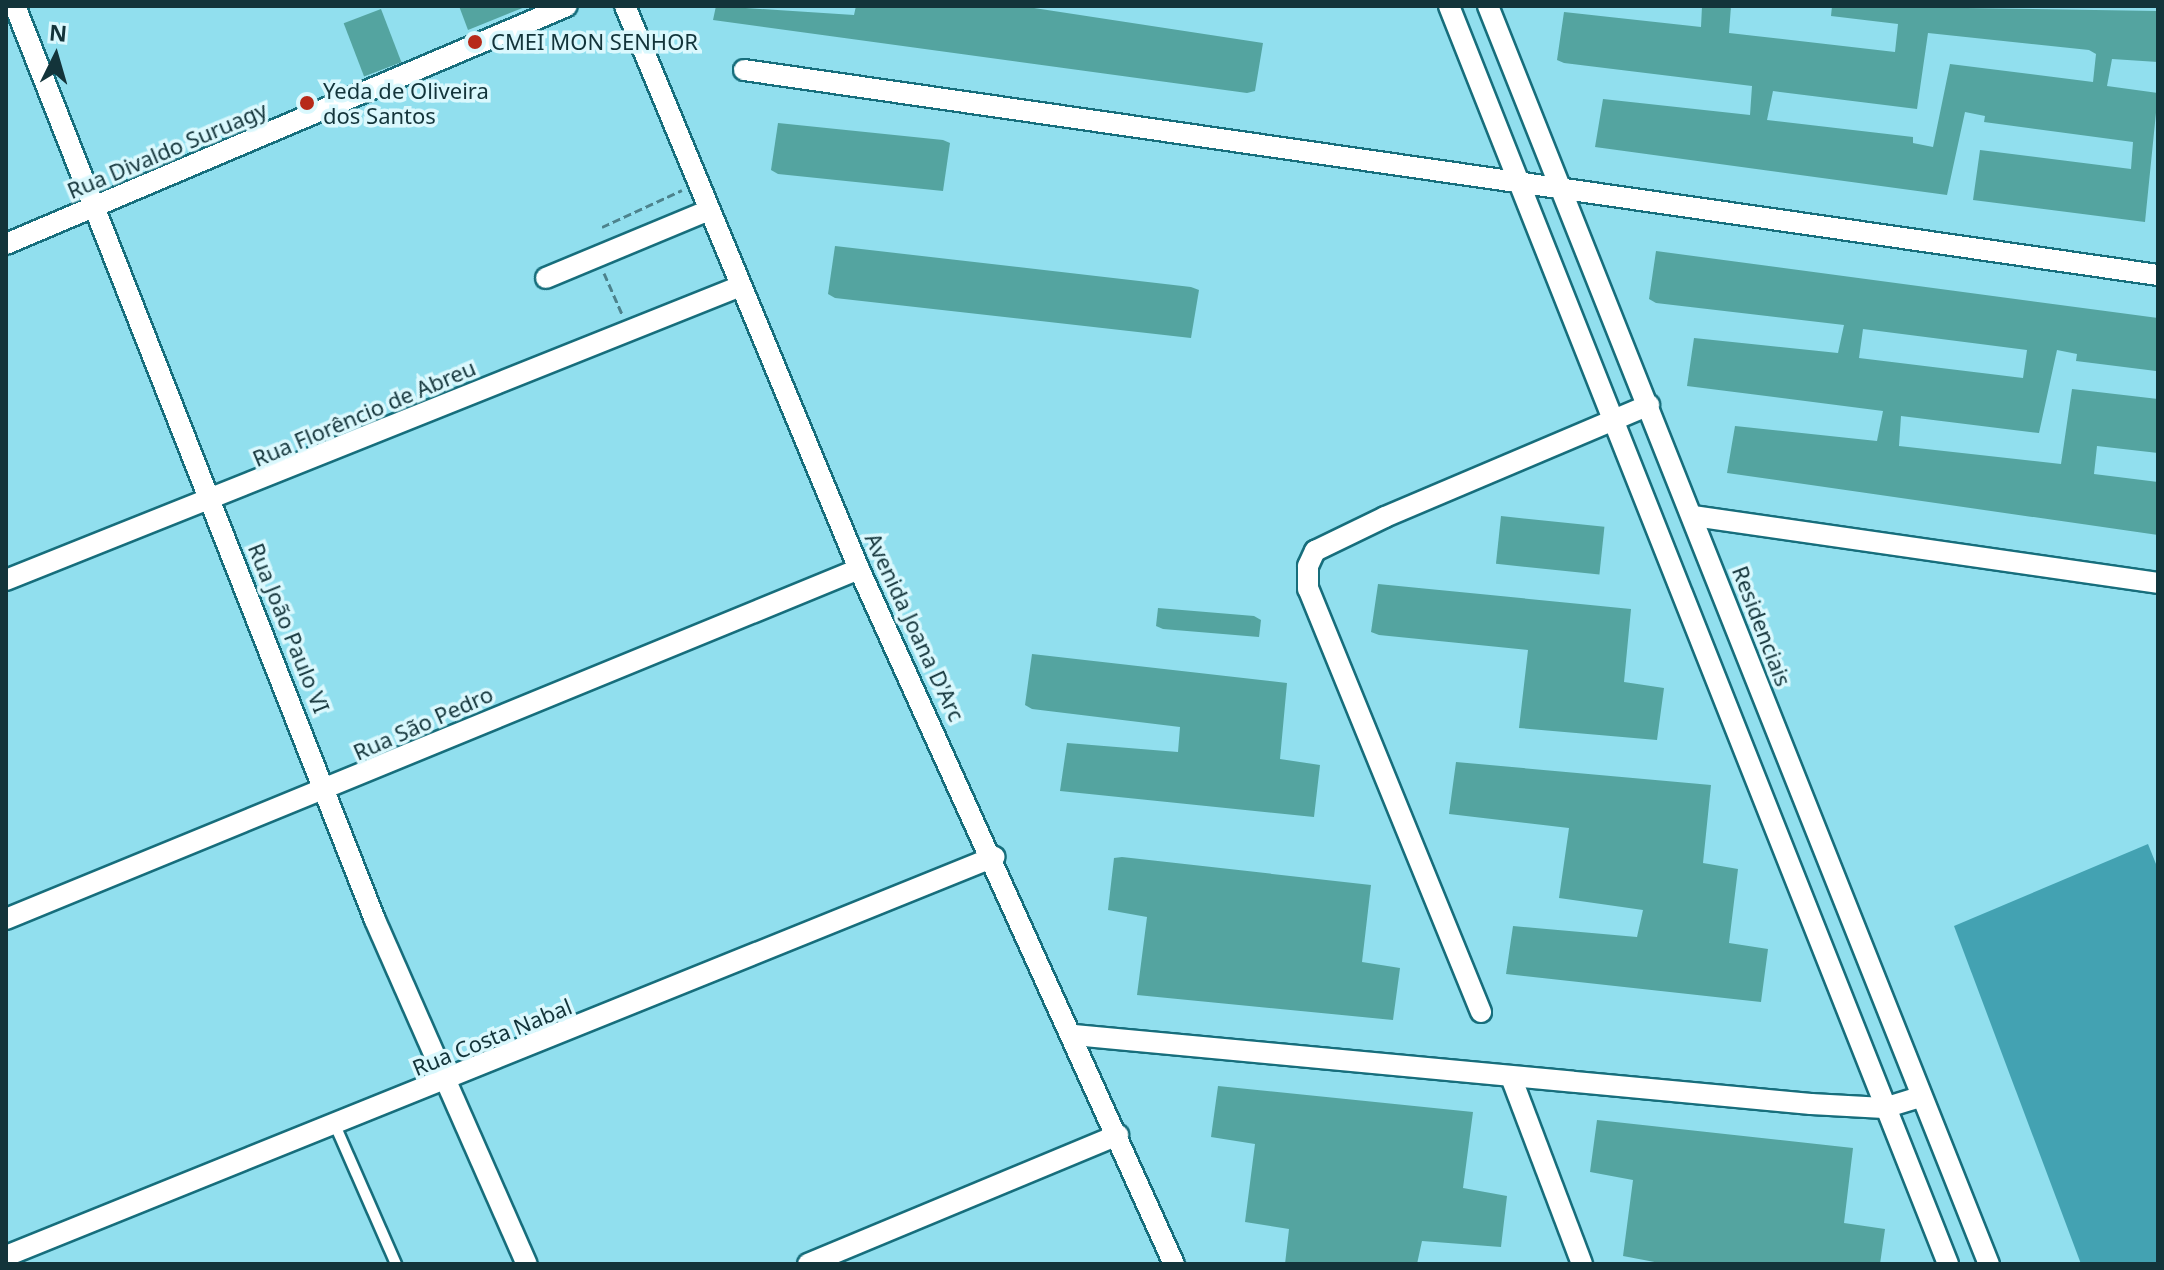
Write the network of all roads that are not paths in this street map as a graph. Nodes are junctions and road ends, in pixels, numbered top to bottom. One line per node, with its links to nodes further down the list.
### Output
1 (15, 6): 9 (street, Rua João Paulo VI)
2 (567, 6): 9 (street, Rua Divaldo Suruagy)
3 (625, 6): 10 (street, Avenida Joana D'Arc)
4 (1449, 6): 7 (street)
5 (1488, 6): 8 (street, Residenciais)
6 (744, 70): 7 (street)
7 (1516, 181): 8 (street); 16 (street)
8 (1556, 186): 12 (street); 15 (street, Residenciais)
9 (92, 209): 11 (street, Rua Divaldo Suruagy); 17 (street, Rua João Paulo VI)
10 (709, 210): 13 (street); 14 (street, Avenida Joana D'Arc)
11 (6, 244)
12 (2158, 275)
13 (546, 278)
14 (738, 287): 17 (street, Rua Florêncio de Abreu); 19 (street, Avenida Joana D'Arc)
15 (1649, 405): 16 (street); 18 (street, Residenciais)
16 (1613, 420): 23 (street); 27 (street)
17 (211, 503): 20 (street, Rua Florêncio de Abreu); 24 (street, Rua João Paulo VI)
18 (1694, 516): 21 (street); 22 (street, Residenciais)
19 (859, 569): 24 (street, Rua São Pedro); 25 (street, Avenida Joana D'Arc)
20 (6, 580)
21 (2158, 583)
22 (1790, 763): 23 (street); 31 (street, Residenciais)
23 (1759, 775): 32 (street)
24 (328, 792): 26 (street, Rua São Pedro); 30 (street, Rua João Paulo VI)
25 (994, 857): 28 (street, Avenida Joana D'Arc); 30 (street, Rua Costa Nabal)
26 (6, 919)
27 (1481, 1012)
28 (1074, 1035): 29 (street); 34 (street, Avenida Joana D'Arc)
29 (1511, 1077): 32 (street); 40 (street)
30 (444, 1084): 33 (street, Rua Costa Nabal); 38 (street, Rua João Paulo VI)
31 (1920, 1097): 32 (street); 42 (street, Residenciais)
32 (1884, 1108): 41 (street)
33 (335, 1125): 35 (street, Rua Costa Nabal); 37 (lane)
34 (1118, 1135): 36 (street); 39 (street, Avenida Joana D'Arc)
35 (6, 1256)
36 (817, 1263)
37 (396, 1264)
38 (527, 1264)
39 (1174, 1264)
40 (1582, 1264)
41 (1948, 1264)
42 (1989, 1264)

